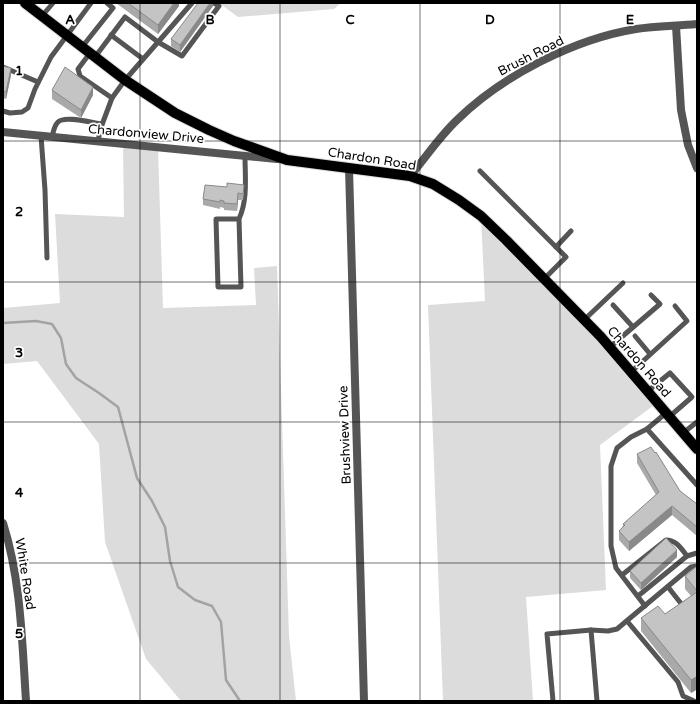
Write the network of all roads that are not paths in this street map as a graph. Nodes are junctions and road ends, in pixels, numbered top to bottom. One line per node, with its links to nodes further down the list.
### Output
1 (25, 3): 7 (main road, Chardon Road)
2 (53, 3): 7 (lane)
3 (91, 3): 10 (lane)
4 (107, 3): 13 (lane)
5 (192, 3): 12 (lane)
6 (214, 3): 12 (lane)
7 (42, 16): 10 (main road, Chardon Road)
8 (697, 24): 9 (street, Brush Road)
9 (676, 26): 28 (street); 30 (street, Brush Road)
10 (67, 35): 13 (main road, Chardon Road); 17 (lane)
11 (111, 35): 12 (lane); 13 (lane); 14 (lane)
12 (158, 42): 14 (lane)
13 (89, 52): 16 (main road, Chardon Road); 18 (lane)
14 (143, 59): 16 (lane)
15 (3, 67): 17 (lane)
16 (125, 80): 18 (lane); 26 (main road, Chardon Road)
17 (38, 82): 19 (lane)
18 (112, 98): 20 (lane)
19 (3, 111)
20 (102, 124): 23 (lane); 24 (lane)
21 (3, 132): 22 (street, Chardonview Drive)
22 (41, 136): 23 (street, Chardonview Drive); 34 (lane)
23 (52, 137): 24 (street, Chardonview Drive)
24 (98, 142): 25 (street, Chardonview Drive)
25 (245, 156): 26 (street, Chardonview Drive); 31 (lane)
26 (287, 160): 27 (main road, Chardon Road)
27 (350, 168): 30 (main road, Chardon Road); 66 (street, Brushview Drive)
28 (697, 168)
29 (480, 171): 33 (lane)
30 (410, 176): 35 (main road, Chardon Road)
31 (239, 219): 31 (lane)
32 (571, 231): 33 (lane)
33 (556, 247): 35 (lane)
34 (47, 258)
35 (544, 278): 40 (main road, Chardon Road)
36 (623, 283): 40 (lane)
37 (651, 295): 41 (lane)
38 (613, 305): 41 (lane)
39 (675, 306): 44 (lane)
40 (584, 320): 43 (main road, Chardon Road)
41 (633, 327): 43 (lane)
42 (635, 336): 44 (lane)
43 (610, 347): 45 (main road, Chardon Road)
44 (650, 354): 45 (lane)
45 (631, 372): 46 (main road, Chardon Road)
46 (648, 392): 47 (main road, Chardon Road); 47 (lane)
47 (668, 415): 49 (lane); 50 (main road, Chardon Road)
48 (697, 422): 50 (lane)
49 (647, 429): 52 (lane); 57 (lane)
50 (683, 433): 51 (main road, Chardon Road)
51 (697, 449)
52 (697, 485)
53 (3, 523): 65 (street, White Road)
54 (697, 553): 55 (lane)
55 (687, 556): 57 (lane); 59 (lane)
56 (697, 566): 58 (lane)
57 (622, 575): 59 (lane)
58 (668, 587): 60 (lane); 62 (lane)
59 (638, 596): 60 (lane)
60 (647, 604): 61 (lane); 63 (lane)
61 (655, 608)
62 (677, 611)
63 (627, 621): 64 (lane); 69 (lane)
64 (591, 630): 67 (lane); 68 (lane)
65 (26, 701)
66 (364, 701)
67 (553, 701)
68 (597, 701)
69 (694, 701)

